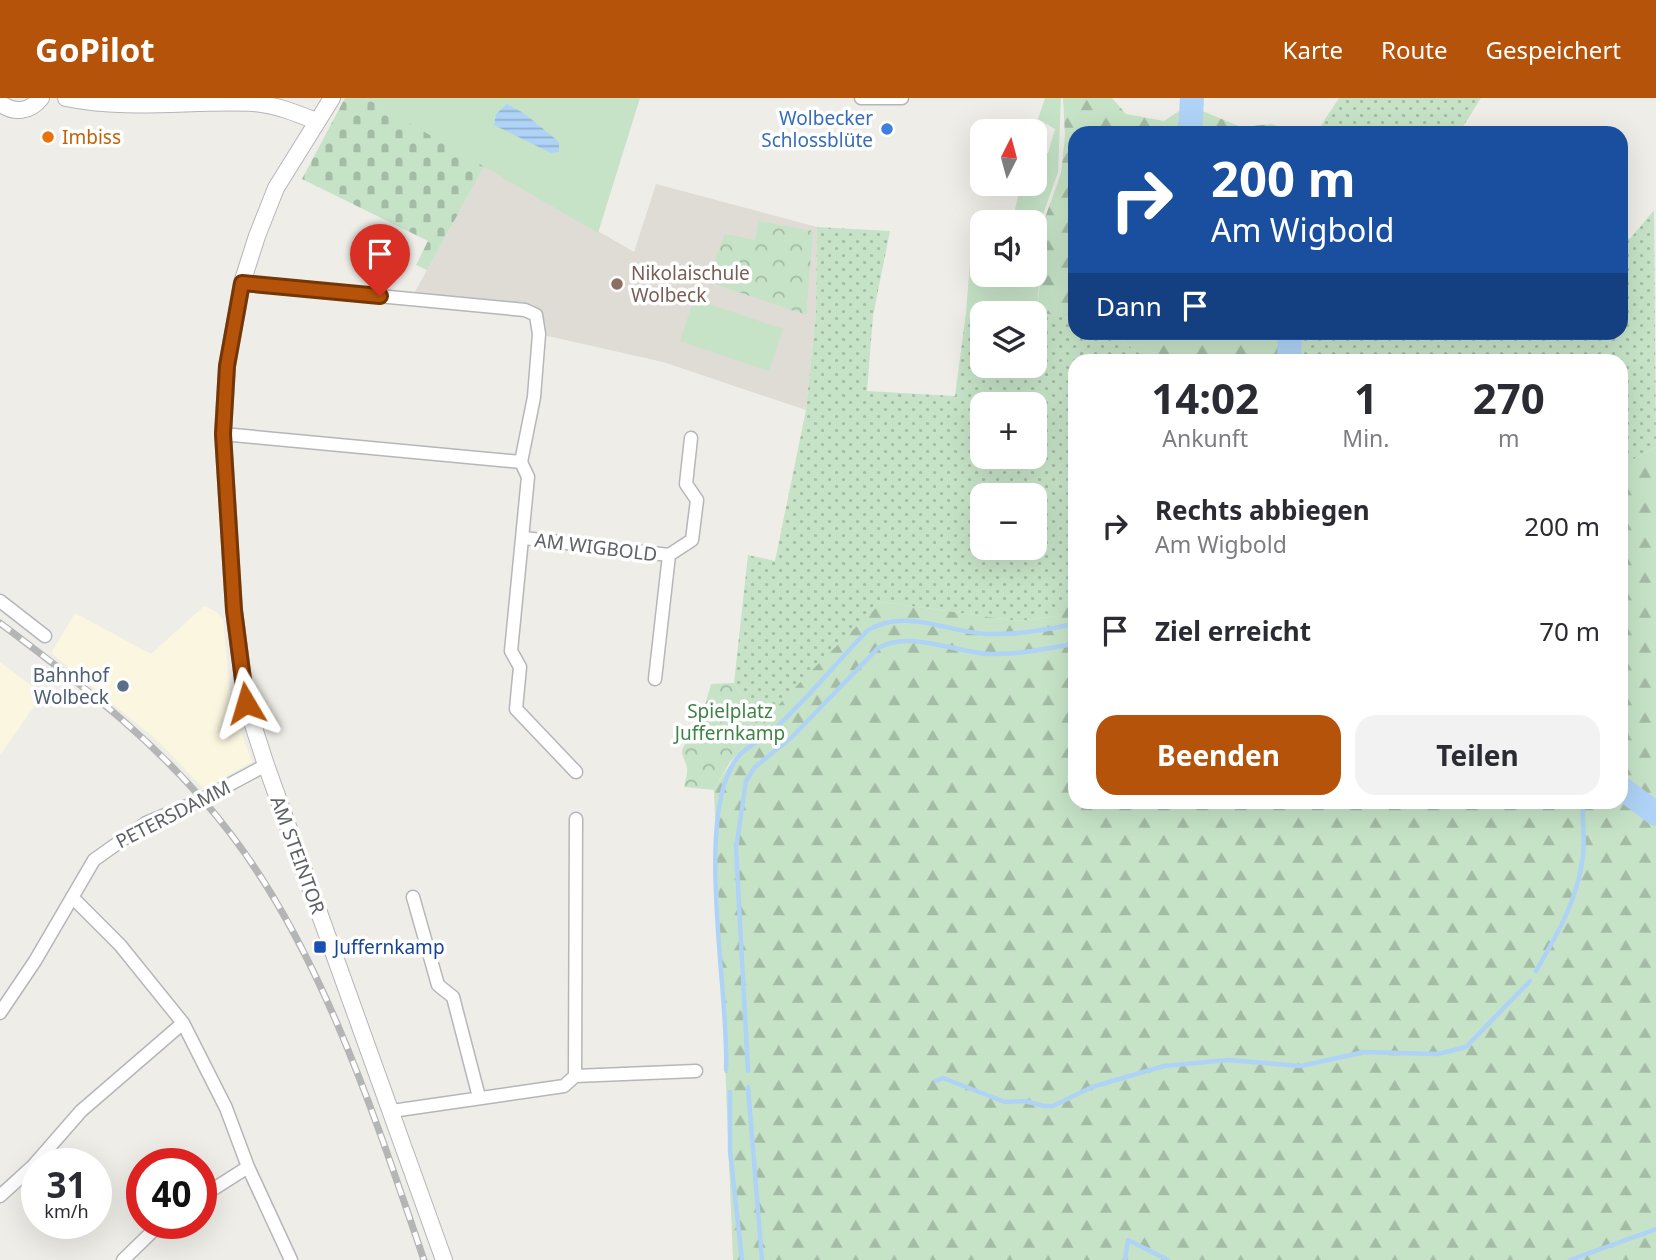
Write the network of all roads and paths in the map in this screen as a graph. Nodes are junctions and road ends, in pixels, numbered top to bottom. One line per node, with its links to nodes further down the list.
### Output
1 (41, 98): 6 (street)
2 (66, 98): 7 (street)
3 (332, 98): 7 (street, AM STEINTOR)
4 (861, 98): 5 (street)
5 (902, 98)
6 (1, 108)
7 (316, 121): 8 (street, AM STEINTOR)
8 (242, 283): 9 (street, AM STEINTOR); 11 (street, AM WIGBOLD)
9 (223, 434): 11 (street); 17 (street, AM STEINTOR)
10 (691, 438): 13 (street, AM WIGBOLD)
11 (521, 462): 12 (street, AM WIGBOLD)
12 (524, 538): 13 (street, AM WIGBOLD); 18 (street, AM WIGBOLD)
13 (669, 555): 16 (street, AM WIGBOLD)
14 (0, 601): 15 (street)
15 (45, 636)
16 (655, 679)
17 (266, 765): 20 (street, PETERSDAMM); 27 (street, AM STEINTOR)
18 (576, 772)
19 (576, 819): 25 (street)
20 (72, 897): 22 (street, PETERSDAMM); 23 (street)
21 (413, 897): 26 (street)
22 (0, 1013)
23 (183, 1023): 28 (street); 30 (street)
24 (696, 1071): 25 (street)
25 (575, 1076): 26 (street)
26 (479, 1097): 27 (street)
27 (391, 1111): 34 (street, AM STEINTOR)
28 (247, 1167): 29 (street); 33 (street)
29 (217, 1187)
30 (0, 1196)
31 (144, 1239): 32 (street)
32 (123, 1260)
33 (290, 1260)
34 (444, 1260)

